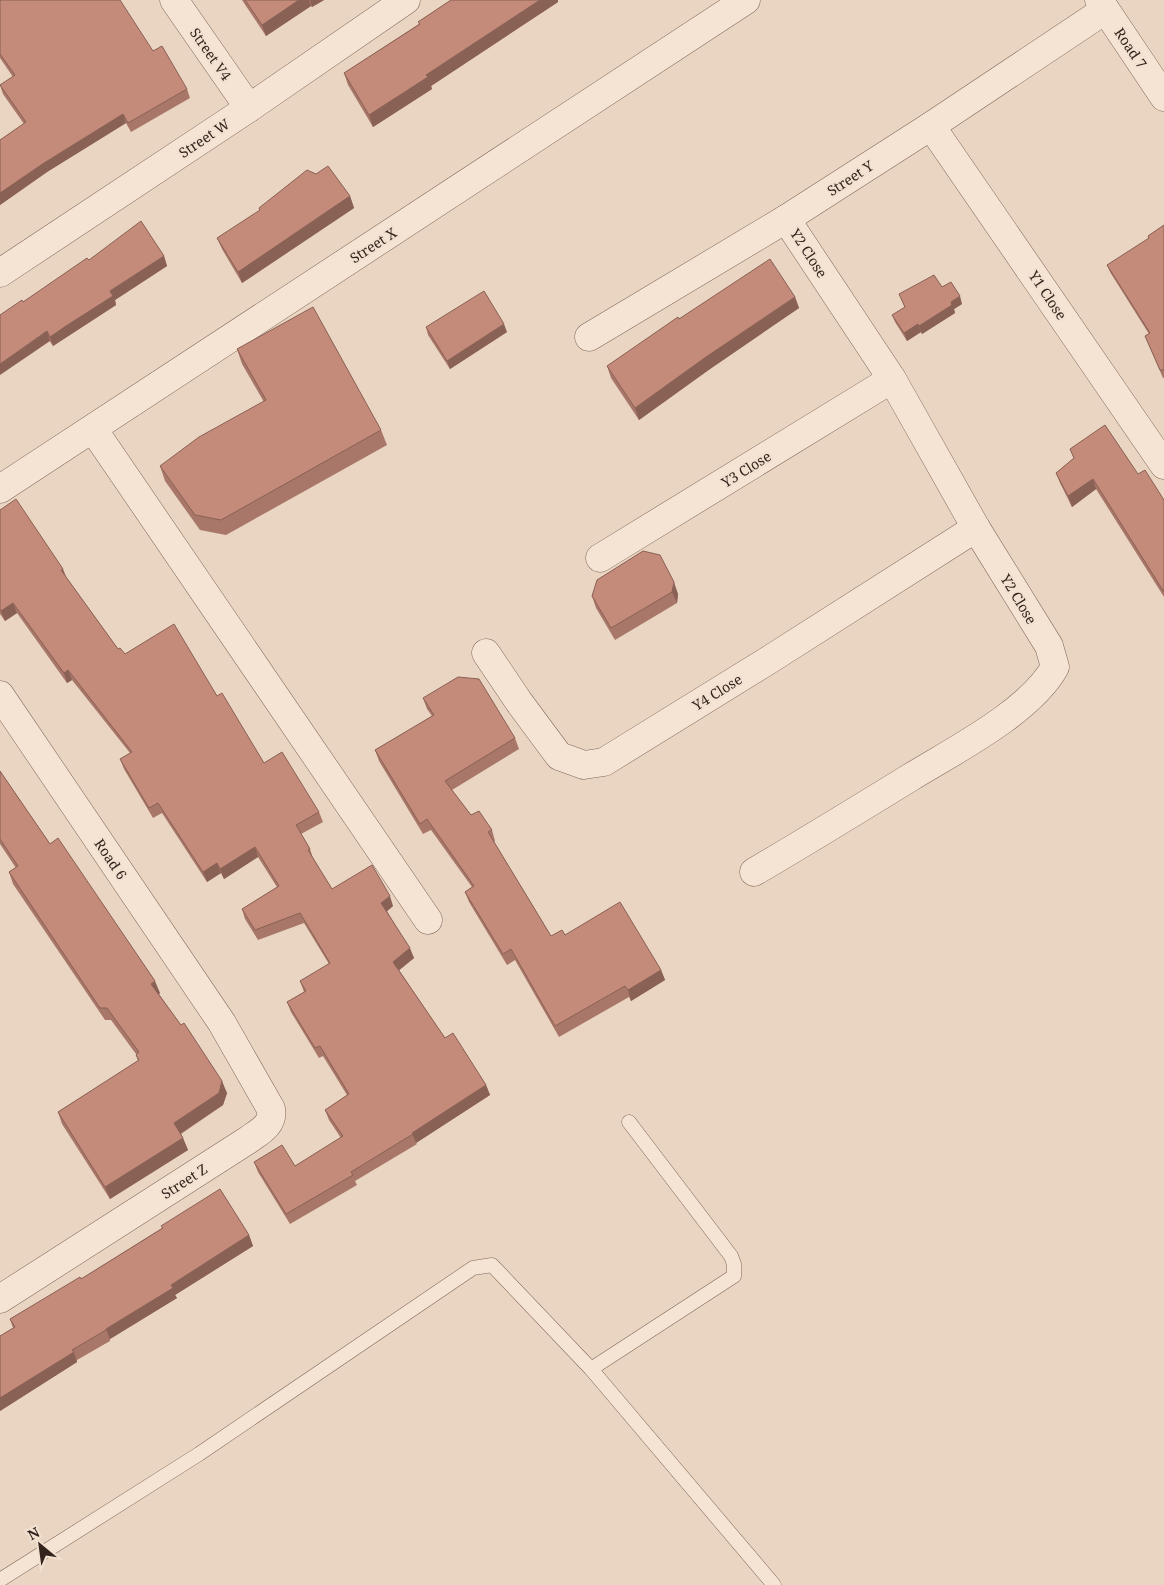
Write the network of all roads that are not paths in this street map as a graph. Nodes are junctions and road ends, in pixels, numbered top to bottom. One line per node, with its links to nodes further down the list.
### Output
1 (174, 0): 6 (street, Street V4)
2 (406, 0): 6 (street, Street W)
3 (746, 0): 12 (street, Street X)
4 (1102, 5): 5 (street, Road 7); 7 (street, Street Y)
5 (1164, 97)
6 (249, 108): 9 (street, Street W)
7 (932, 126): 8 (street, Street Y); 13 (street, Y1 Close)
8 (786, 219): 10 (street, Street Y); 11 (street, Y2 Close)
9 (0, 273)
10 (589, 337)
11 (892, 379): 15 (street, Y2 Close); 16 (street, Y3 Close)
12 (93, 429): 14 (street, Street X); 20 (street)
13 (1164, 465)
14 (0, 489)
15 (976, 528): 17 (street, Y4 Close); 19 (street, Y2 Close)
16 (600, 558)
17 (486, 654)
18 (0, 695): 21 (street, Road 6)
19 (754, 872)
20 (428, 920)
21 (222, 1023): 23 (street, Street Z)
22 (629, 1122): 24 (lane)
23 (0, 1299)
24 (591, 1369): 25 (lane); 26 (lane)
25 (0, 1580)
26 (774, 1585)

